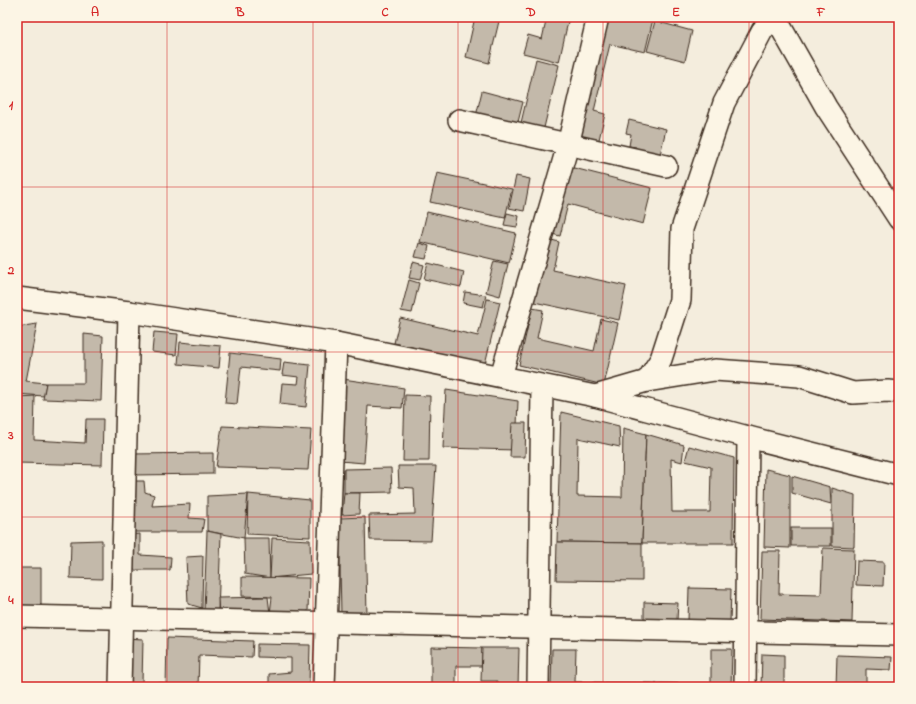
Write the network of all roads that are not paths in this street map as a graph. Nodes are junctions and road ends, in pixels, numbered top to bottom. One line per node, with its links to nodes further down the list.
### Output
1 (598, 17): 4 (street)
2 (774, 17): 6 (street); 11 (street)
3 (459, 120): 4 (street)
4 (568, 145): 5 (street); 10 (street)
5 (666, 166)
6 (899, 219)
7 (17, 298): 8 (street)
8 (128, 312): 9 (street); 18 (street)
9 (336, 343): 10 (street); 19 (street)
10 (501, 376): 12 (street)
11 (648, 381): 13 (street); 14 (street)
12 (542, 386): 14 (street); 20 (street)
13 (899, 392)
14 (595, 396): 15 (street)
15 (748, 437): 16 (street); 21 (street)
16 (899, 475)
17 (17, 616): 18 (street)
18 (122, 619): 19 (street); 23 (street)
19 (326, 623): 20 (street); 24 (street)
20 (540, 627): 21 (street); 25 (street)
21 (746, 632): 22 (street); 26 (street)
22 (899, 635)
23 (120, 687)
24 (324, 687)
25 (538, 687)
26 (745, 687)

